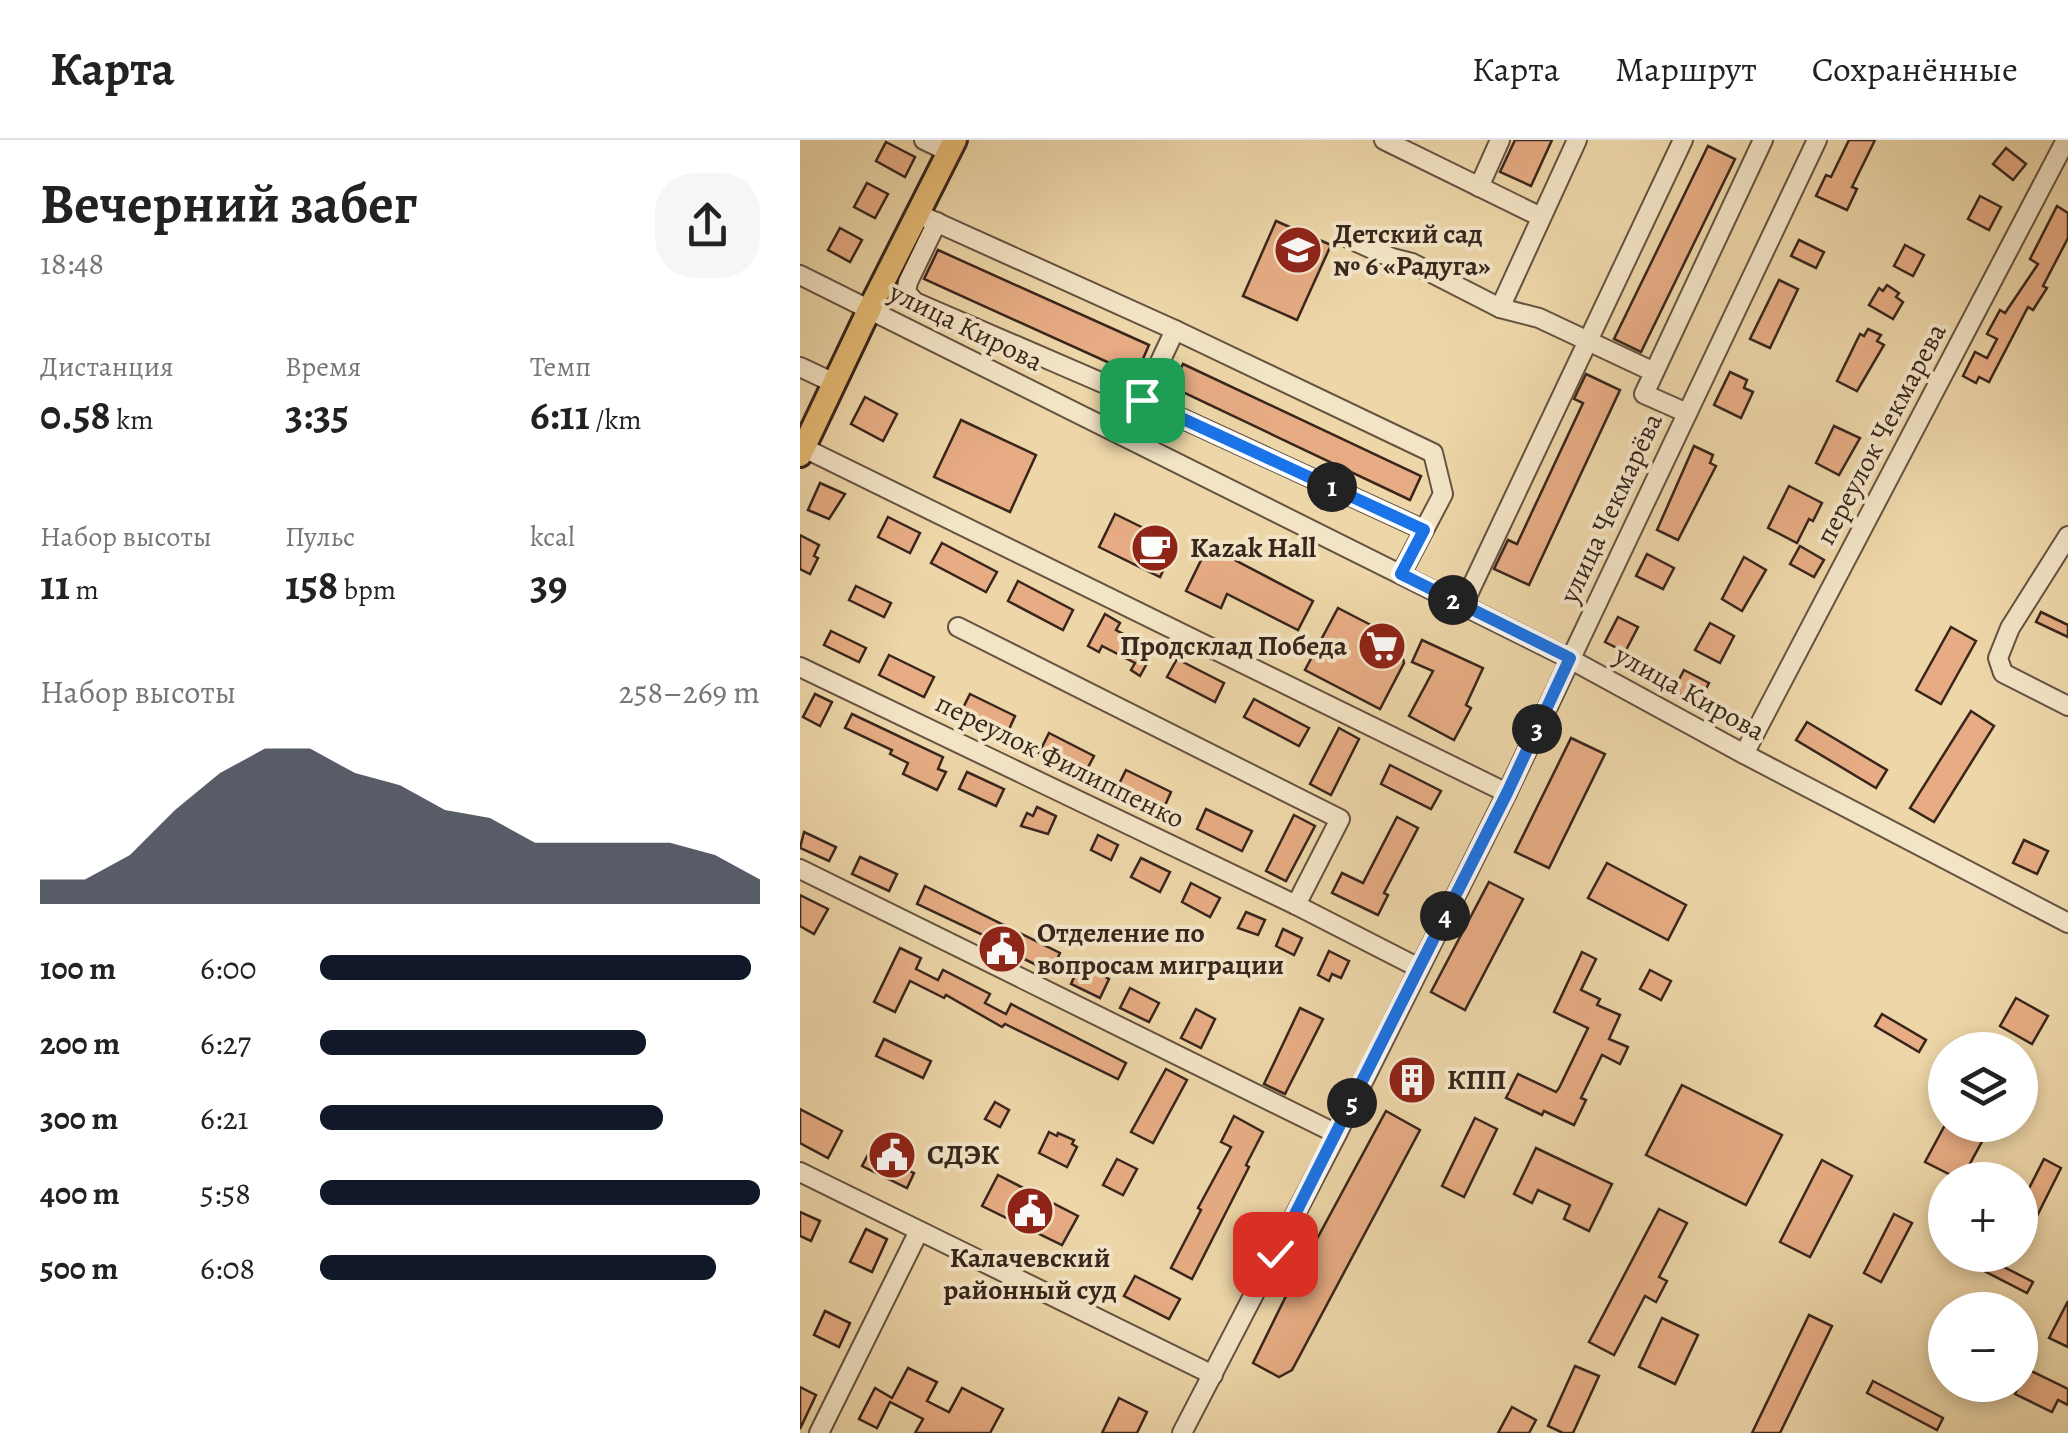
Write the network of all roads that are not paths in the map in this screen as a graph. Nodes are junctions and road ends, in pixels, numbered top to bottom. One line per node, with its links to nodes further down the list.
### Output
1 (924, 140): 9 (street)
2 (1384, 140): 10 (street)
3 (1500, 140): 11 (street)
4 (1577, 140): 12 (street)
5 (1683, 140): 19 (street)
6 (1762, 140): 21 (street)
7 (1817, 140): 24 (street, улица Чекмарёва)
8 (2066, 140): 34 (street, переулок Чекмарева)
9 (952, 146): 13 (main road)
10 (1411, 146): 11 (street)
11 (1479, 186): 12 (street)
12 (1540, 216): 16 (street)
13 (927, 218): 17 (main road); 18 (street); 23 (street)
14 (1350, 238): 16 (street)
15 (800, 275): 17 (street, улица Кирова)
16 (1500, 308): 19 (street)
17 (868, 310): 22 (main road); 28 (street, улица Кирова)
18 (1175, 330): 23 (street); 26 (street)
19 (1588, 341): 21 (street); 29 (street)
20 (800, 367): 22 (street)
21 (1654, 372): 24 (street)
22 (834, 383): 25 (main road)
23 (1142, 400): 26 (street)
24 (1686, 413): 31 (street, улица Чекмарёва)
25 (801, 450): 35 (street)
26 (1424, 530): 28 (street)
27 (2068, 536): 33 (street)
28 (1401, 574): 29 (street, улица Кирова)
29 (1463, 606): 31 (street, улица Кирова)
30 (958, 628): 37 (street)
31 (1570, 658): 34 (street, улица Кирова); 35 (street, улица Чекмарёва)
32 (800, 667): 37 (street, переулок Филиппенко)
33 (2068, 706)
34 (1744, 754): 38 (street, улица Кирова)
35 (1507, 793): 39 (street, улица Чекмарёва)
36 (800, 869): 40 (street)
37 (1296, 905): 39 (street, переулок Филиппенко)
38 (2068, 922)
39 (1419, 968): 40 (street, улица Чекмарёва)
40 (1337, 1134): 43 (street, улица Чекмарёва)
41 (800, 1172): 42 (street)
42 (919, 1230): 43 (street); 44 (street)
43 (1212, 1375): 45 (street, улица Чекмарёва)
44 (819, 1433)
45 (1182, 1433)

